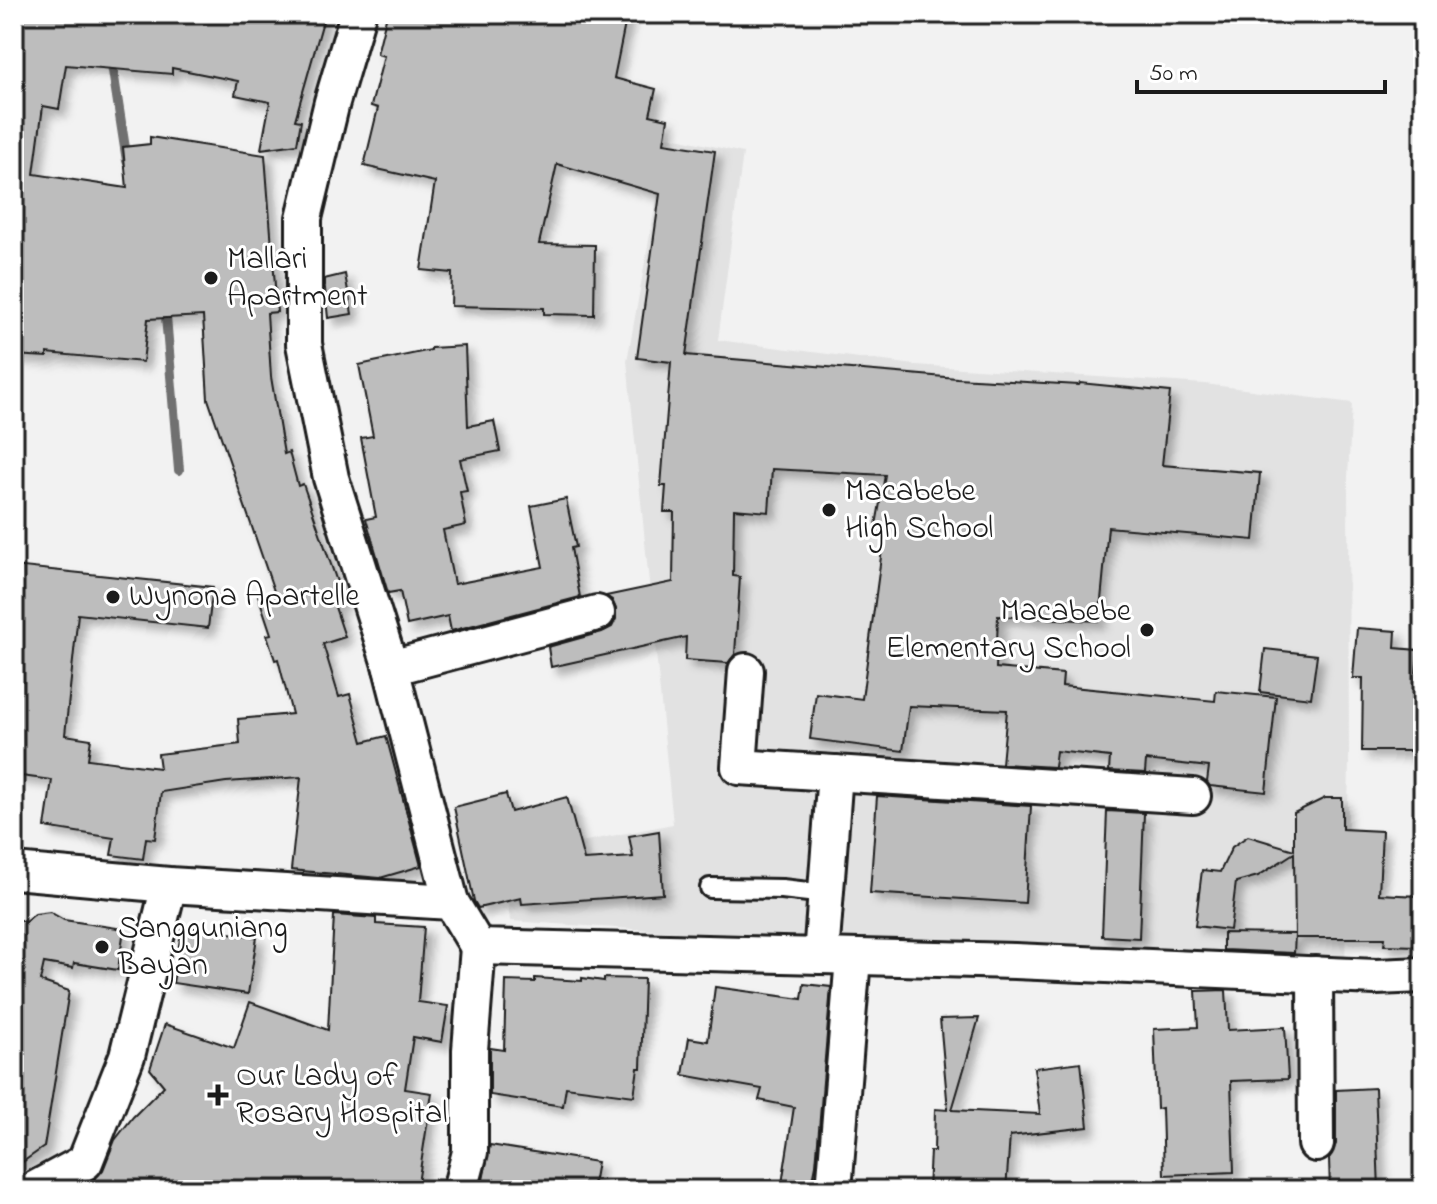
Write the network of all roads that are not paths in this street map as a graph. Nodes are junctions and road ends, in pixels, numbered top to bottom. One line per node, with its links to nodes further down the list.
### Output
1 (358, 14): 3 (street)
2 (597, 613): 3 (street)
3 (391, 668): 11 (street)
4 (746, 671): 5 (street)
5 (835, 773): 6 (street); 10 (street)
6 (1193, 796)
7 (14, 871): 8 (street)
8 (169, 885): 11 (street); 17 (street)
9 (710, 888): 10 (lane)
10 (826, 894): 13 (street)
11 (451, 902): 12 (street)
12 (478, 947): 13 (street); 18 (street)
13 (837, 957): 14 (street); 19 (street)
14 (1315, 974): 15 (street); 16 (street)
15 (1423, 975)
16 (1316, 1144)
17 (33, 1190)
18 (460, 1190)
19 (834, 1190)

